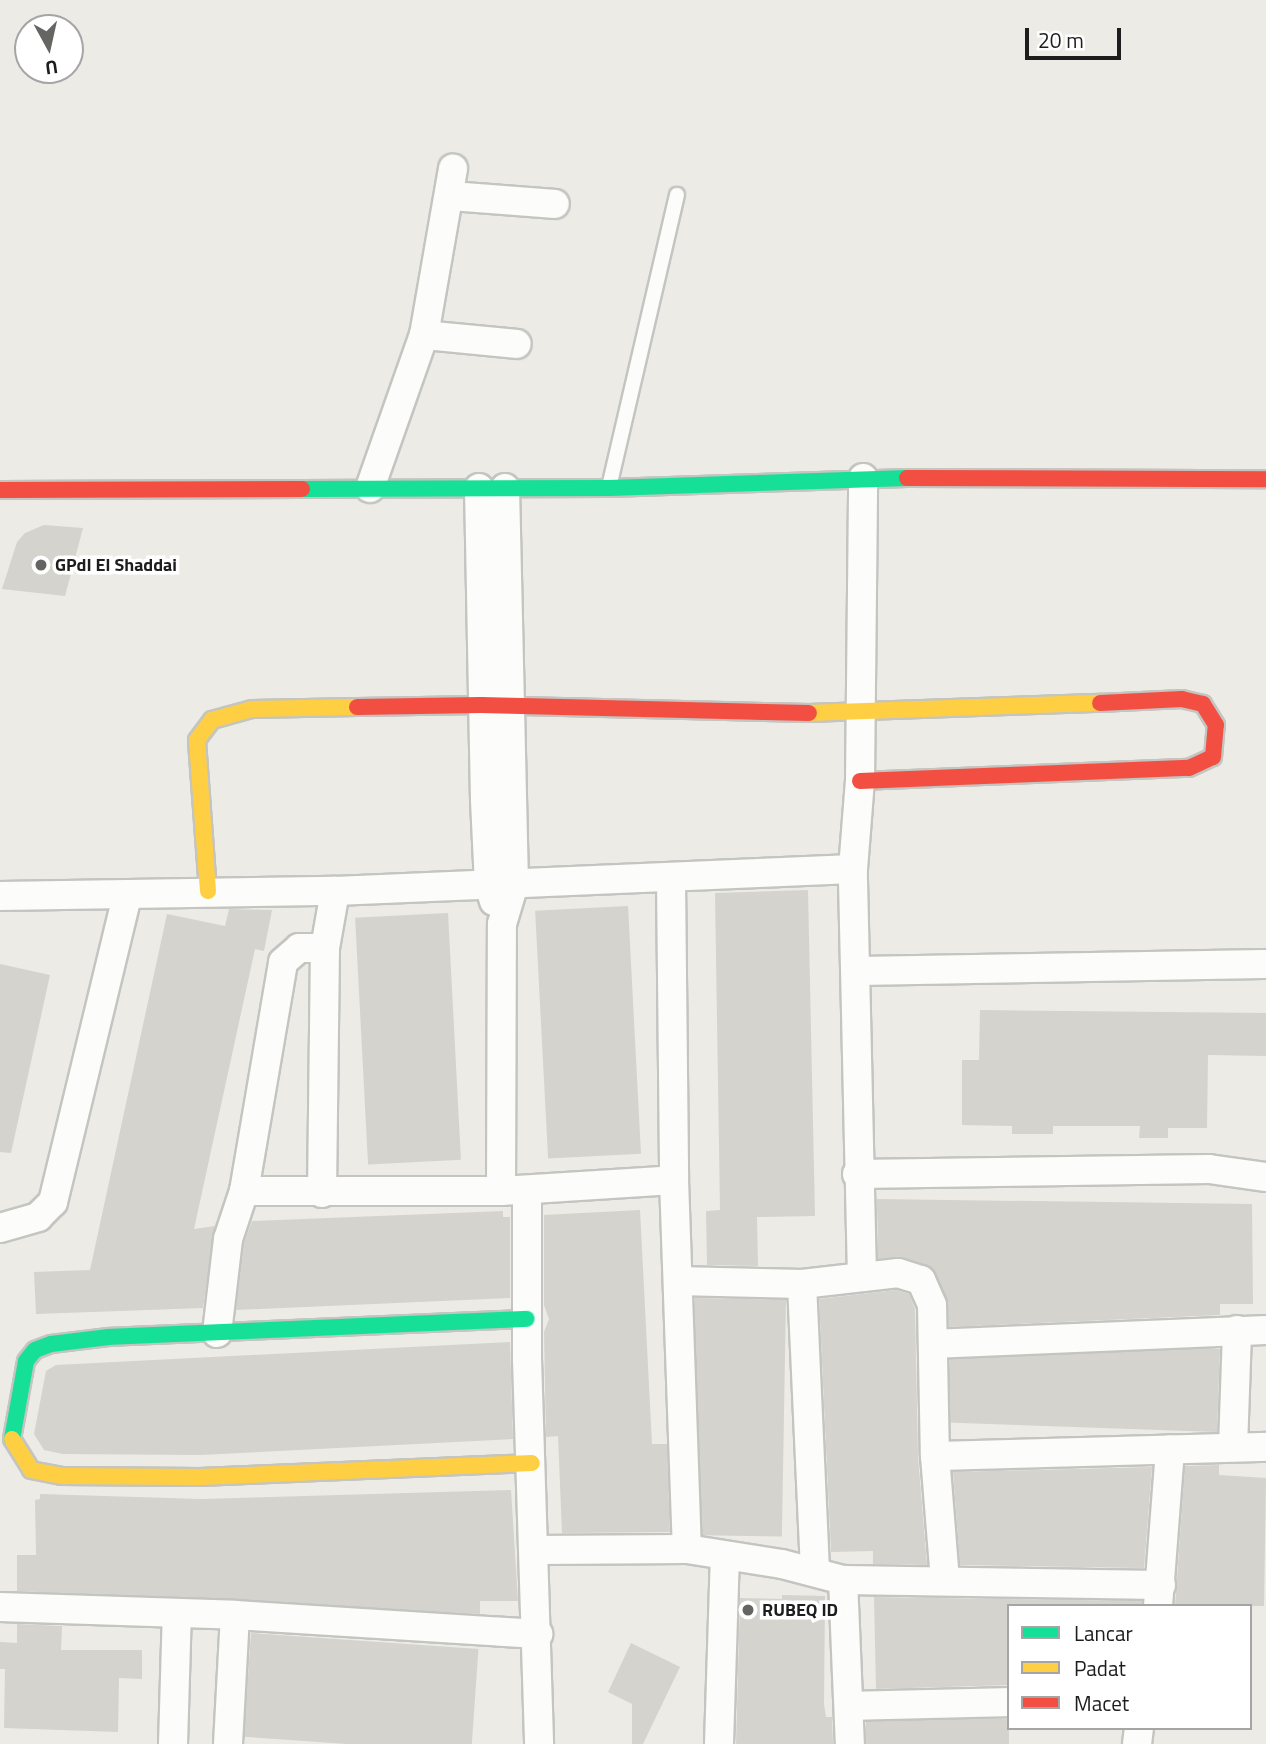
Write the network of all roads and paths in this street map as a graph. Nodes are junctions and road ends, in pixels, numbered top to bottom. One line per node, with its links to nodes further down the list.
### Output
1 (677, 195): 9 (lane)
2 (555, 204): 3 (street)
3 (424, 335): 4 (street); 7 (street)
4 (517, 344)
5 (863, 478): 6 (street); 9 (street); 12 (street)
6 (1266, 479)
7 (370, 488): 8 (street); 10 (street)
8 (492, 488): 9 (street); 11 (street)
9 (608, 488)
10 (0, 491)
11 (495, 706): 12 (street); 16 (street); 17 (street)
12 (860, 714): 13 (street); 13 (street)
13 (860, 781): 14 (street)
14 (853, 869): 15 (street); 23 (street)
15 (670, 880): 16 (street); 26 (street)
16 (501, 884): 18 (street); 28 (street)
17 (208, 891): 18 (street); 20 (street)
18 (335, 891): 21 (street)
19 (0, 896): 20 (street)
20 (127, 896): 30 (street)
21 (325, 948): 27 (street); 29 (street)
22 (1266, 964): 23 (street)
23 (858, 971): 24 (street)
24 (857, 1174): 25 (street); 31 (street)
25 (1266, 1176)
26 (674, 1180): 28 (street); 32 (street)
27 (244, 1191): 29 (street); 37 (street)
28 (514, 1191): 29 (street); 34 (street)
29 (322, 1193)
30 (0, 1228)
31 (863, 1277): 33 (street); 38 (street)
32 (678, 1281): 33 (street); 44 (street)
33 (802, 1284): 47 (street)
34 (527, 1318): 37 (street); 43 (street)
35 (1237, 1330): 36 (street); 38 (street); 39 (street)
36 (1266, 1330)
37 (218, 1333): 43 (street)
38 (934, 1344): 42 (street)
39 (1233, 1447): 40 (street); 41 (street)
40 (1266, 1447)
41 (1170, 1449): 42 (street); 50 (street)
42 (935, 1456): 49 (street)
43 (532, 1463): 45 (street)
44 (687, 1549): 45 (street); 46 (street)
45 (536, 1550): 54 (street)
46 (725, 1556): 47 (street); 60 (street)
47 (815, 1572): 48 (street)
48 (843, 1580): 49 (street); 56 (street)
49 (945, 1580): 50 (street)
50 (1159, 1596)
51 (0, 1608): 52 (street)
52 (177, 1613): 53 (street); 57 (street)
53 (234, 1615): 54 (street); 58 (street)
54 (538, 1634): 59 (street)
55 (1007, 1702): 56 (street)
56 (850, 1706): 61 (street)
57 (173, 1744)
58 (228, 1744)
59 (539, 1744)
60 (719, 1744)
61 (850, 1744)

